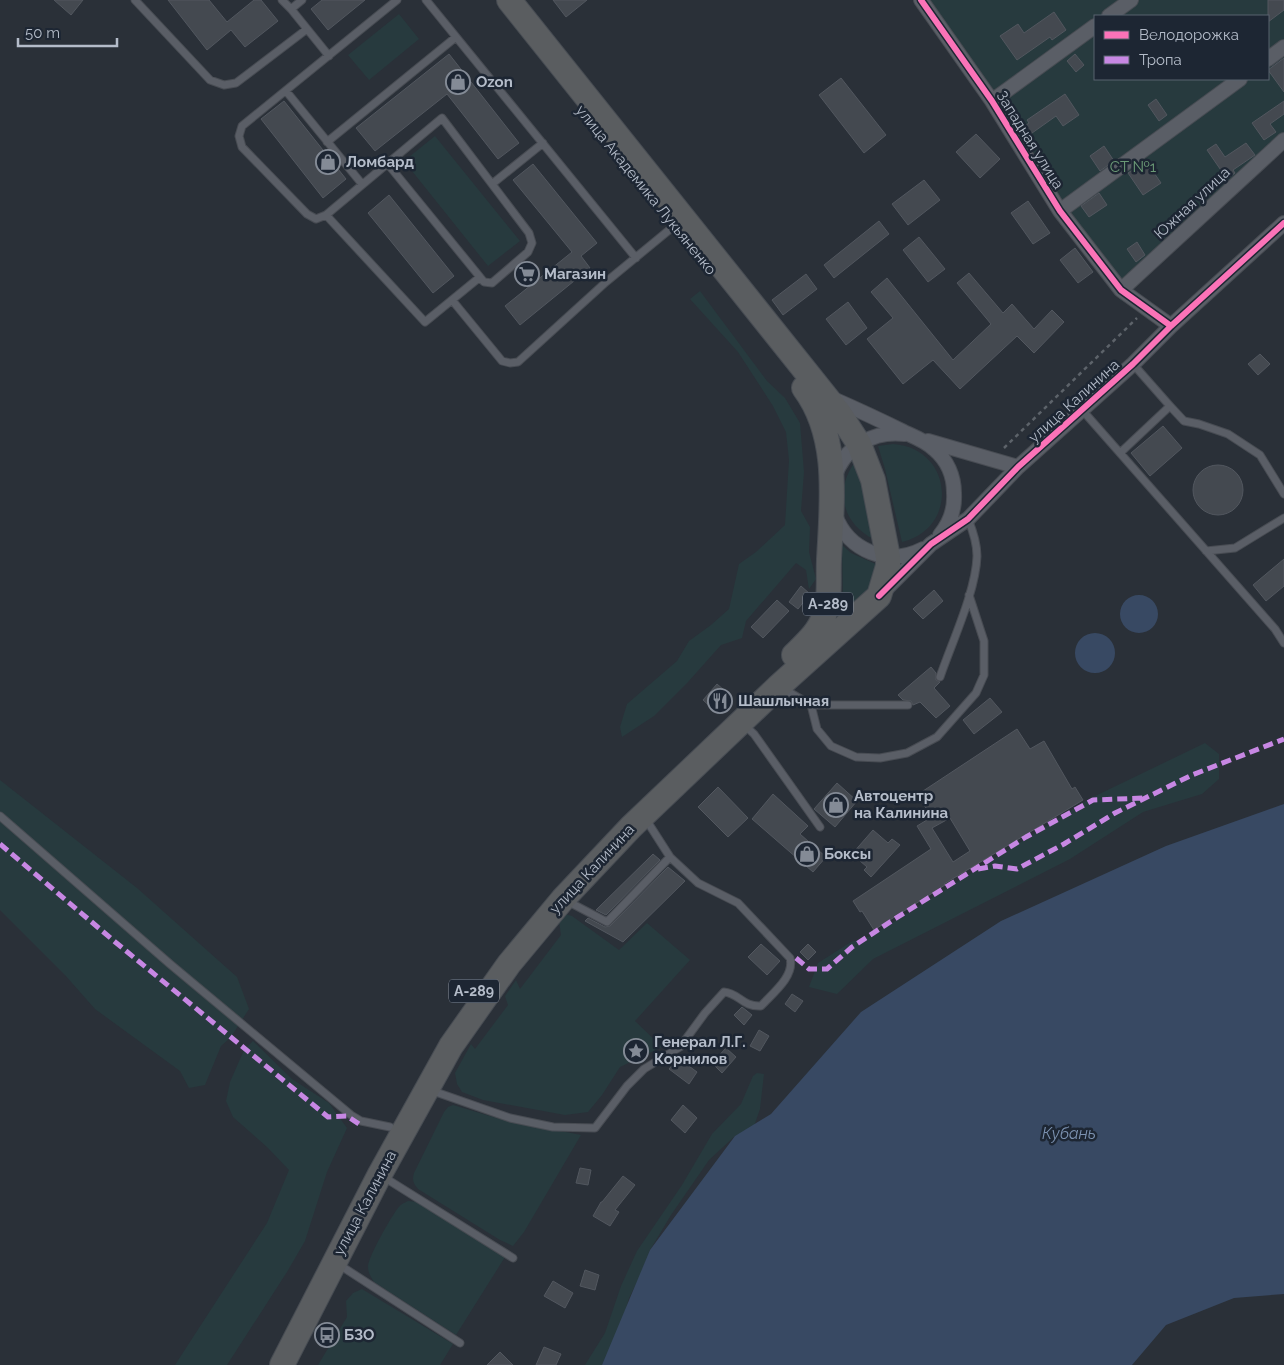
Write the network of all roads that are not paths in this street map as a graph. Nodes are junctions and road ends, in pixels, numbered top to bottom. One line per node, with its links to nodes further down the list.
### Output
1 (135, 0): 13 (lane)
2 (282, 0): 10 (lane)
3 (302, 0): 10 (lane)
4 (397, 0): 16 (lane)
5 (426, 0): 14 (lane)
6 (492, 0): 30 (highway, улица Академика Лукьяненко)
7 (509, 0): 37 (highway, улица Академика Лукьяненко)
8 (921, 0): 20 (street, Западная улица)
9 (1131, 0): 11 (street)
10 (291, 9): 13 (lane)
11 (1110, 15)
12 (1094, 27): 20 (street)
13 (307, 29): 16 (lane)
14 (456, 37): 22 (lane); 23 (lane)
15 (1284, 47): 17 (street)
16 (329, 56): 19 (lane)
17 (1269, 58)
18 (1239, 80): 27 (street)
19 (286, 91): 22 (lane); 28 (lane)
20 (992, 101): 27 (street, Западная улица)
21 (1284, 140): 33 (street, Южная улица)
22 (327, 142): 25 (lane)
23 (543, 143): 26 (lane); 31 (lane)
24 (387, 163): 25 (lane); 26 (lane); 32 (lane)
25 (362, 184): 28 (lane)
26 (492, 184): 32 (lane)
27 (1060, 211): 33 (street, Западная улица)
28 (326, 215): 34 (lane)
29 (1284, 223): 35 (street, улица Калинина)
30 (674, 226): 31 (lane); 37 (highway, улица Академика Лукьяненко)
31 (636, 258): 34 (lane)
32 (480, 277): 34 (lane)
33 (1121, 290): 35 (street, Западная улица)
34 (452, 300)
35 (1171, 326): 36 (street, улица Калинина)
36 (1133, 364): 39 (lane); 40 (street, улица Калинина)
37 (803, 376): 38 (highway); 46 (highway, улица Калинина)
38 (825, 395): 41 (street); 42 (highway)
39 (1170, 406): 43 (lane); 45 (lane)
40 (1083, 411): 43 (lane); 44 (street, улица Калинина)
41 (917, 438): 42 (street, А-289); 44 (street); 49 (street, А-289)
42 (859, 444): 46 (street, А-289); 51 (highway)
43 (1120, 453): 50 (lane)
44 (1018, 467): 48 (street, улица Калинина)
45 (1284, 494)
46 (832, 498): 51 (street); 66 (highway, улица Калинина / А-289)
47 (1284, 518): 50 (lane)
48 (968, 519): 49 (street, улица Калинина); 52 (lane)
49 (931, 544): 51 (street); 53 (street, улица Калинина / А-289)
50 (1206, 551): 54 (lane)
51 (888, 557): 53 (highway)
52 (969, 595): 55 (lane); 58 (lane)
53 (879, 596): 56 (highway, улица Калинина / А-289)
54 (1284, 643)
55 (940, 677)
56 (779, 686): 58 (lane); 59 (highway, улица Калинина / А-289)
57 (908, 705): 58 (lane)
58 (810, 706)
59 (741, 723): 60 (highway, улица Калинина / А-289); 62 (lane)
60 (644, 815): 63 (lane); 64 (highway, улица Калинина / А-289)
61 (0, 816): 66 (lane)
62 (820, 827)
63 (670, 857): 64 (lane); 65 (lane)
64 (562, 899): 65 (highway, улица Калинина / А-289)
65 (427, 1090): 67 (highway, улица Калинина / А-289)
66 (390, 1127): 71 (highway, улица Калинина / А-289)
67 (380, 1174): 68 (lane); 69 (highway, улица Калинина / А-289)
68 (512, 1258)
69 (334, 1261): 70 (lane); 72 (highway, улица Калинина / А-289)
70 (460, 1343)
71 (265, 1365)
72 (282, 1365)

